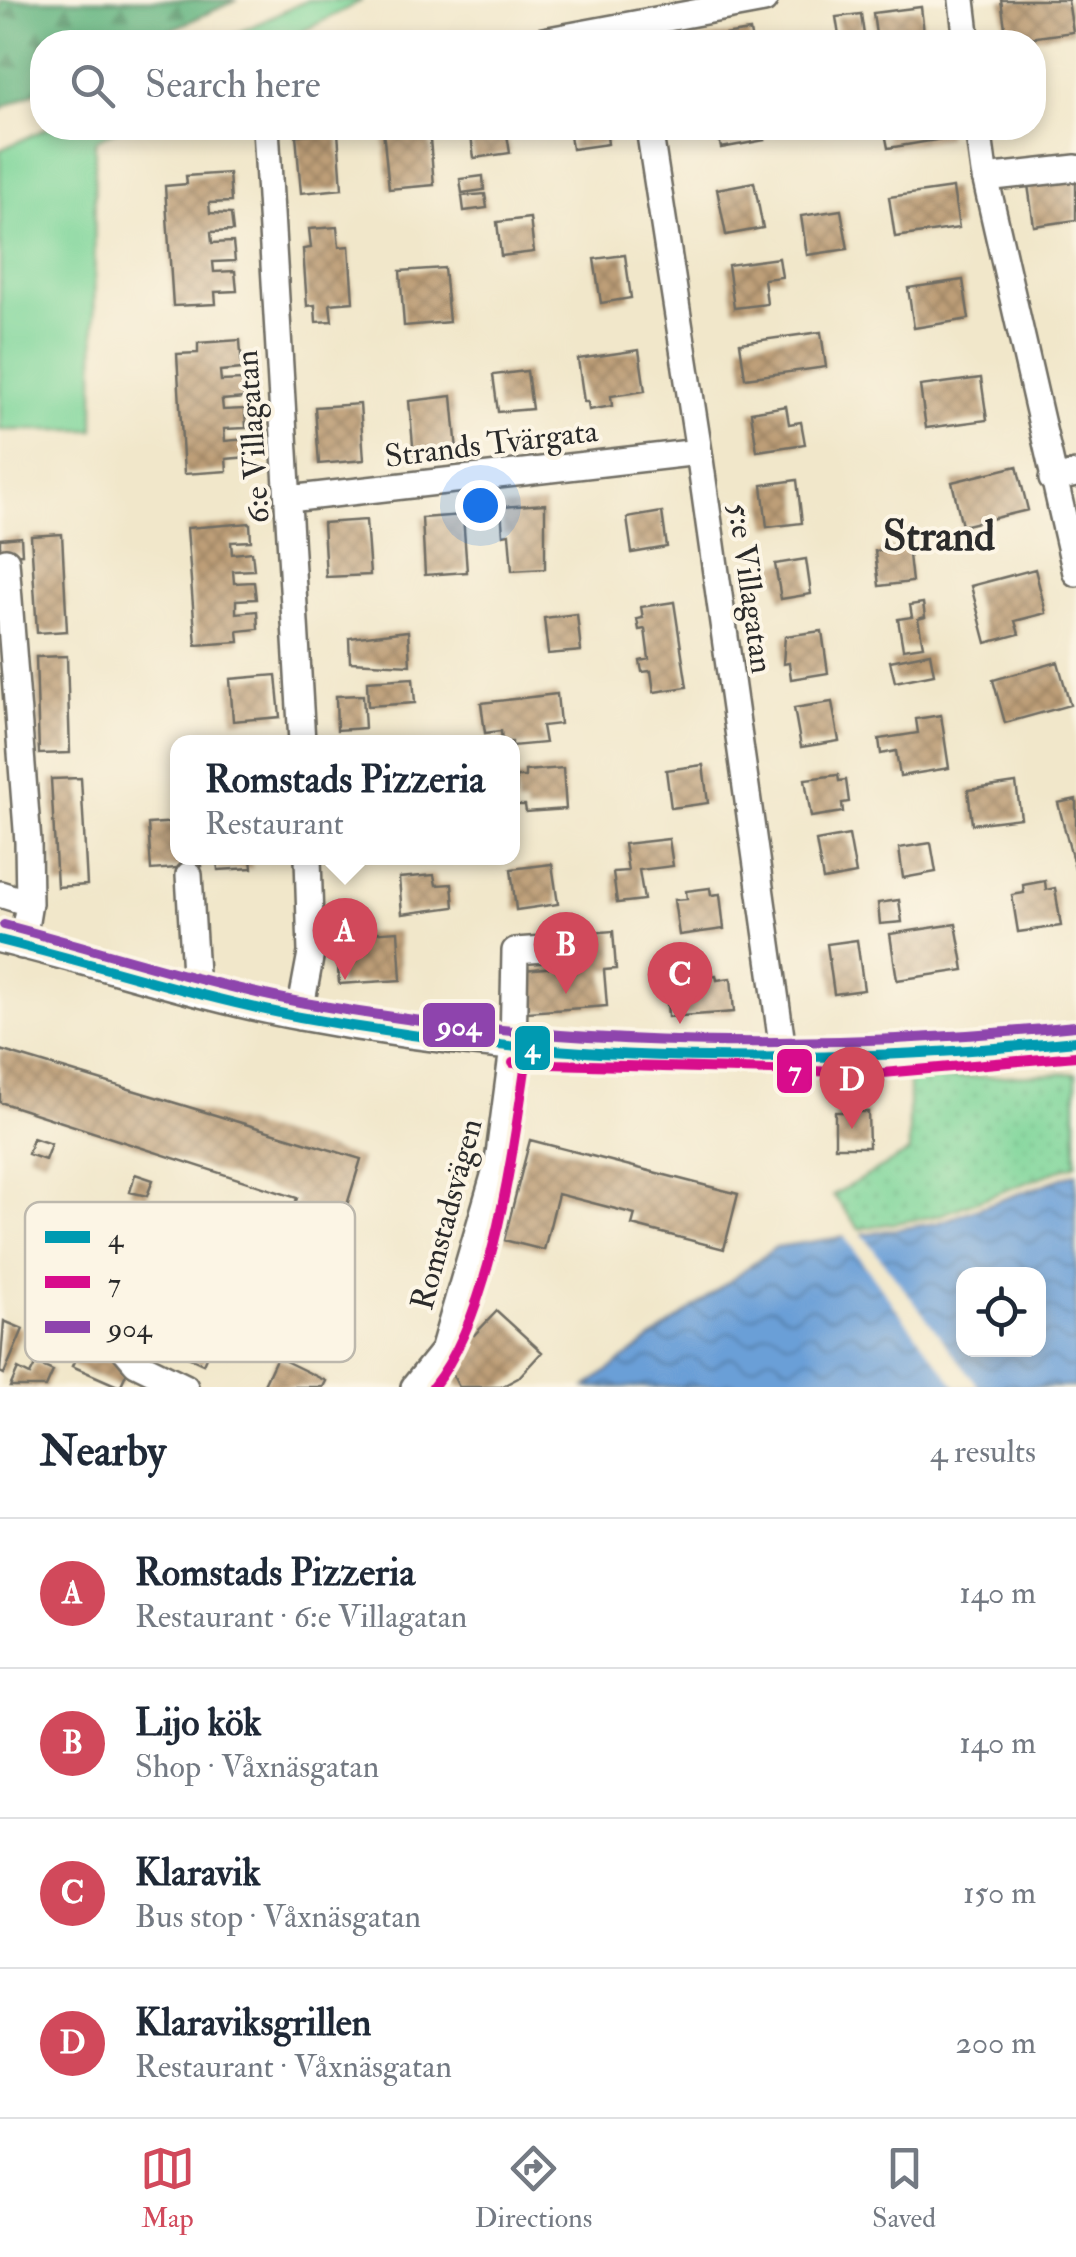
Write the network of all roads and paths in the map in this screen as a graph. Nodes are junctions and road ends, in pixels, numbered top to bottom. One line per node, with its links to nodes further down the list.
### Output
1 (764, 0): 3 (street)
2 (962, 0): 4 (street)
3 (642, 30)
4 (966, 30)
5 (267, 140): 12 (street, 6:e Villagatan)
6 (650, 140): 10 (street, 5:e Villagatan)
7 (980, 140): 9 (street)
8 (1076, 168): 9 (street)
9 (985, 178): 11 (street)
10 (700, 452): 12 (street, Strands Tvärgata); 26 (street, 5:e Villagatan)
11 (1064, 476): 14 (street)
12 (290, 499): 15 (street, 6:e Villagatan)
13 (6, 561): 19 (street)
14 (1076, 573)
15 (302, 735)
16 (308, 865): 23 (street)
17 (189, 875): 22 (street)
18 (0, 894): 19 (street)
19 (29, 903): 20 (street)
20 (11, 943): 22 (street)
21 (560, 948): 25 (street, Romstadsvägen)
22 (196, 990): 23 (street)
23 (299, 1017): 25 (street)
24 (1076, 1042): 26 (street)
25 (514, 1048): 26 (street); 29 (street, Romstadsvägen)
26 (784, 1058)
27 (134, 1362): 28 (street)
28 (185, 1387)
29 (414, 1387)

